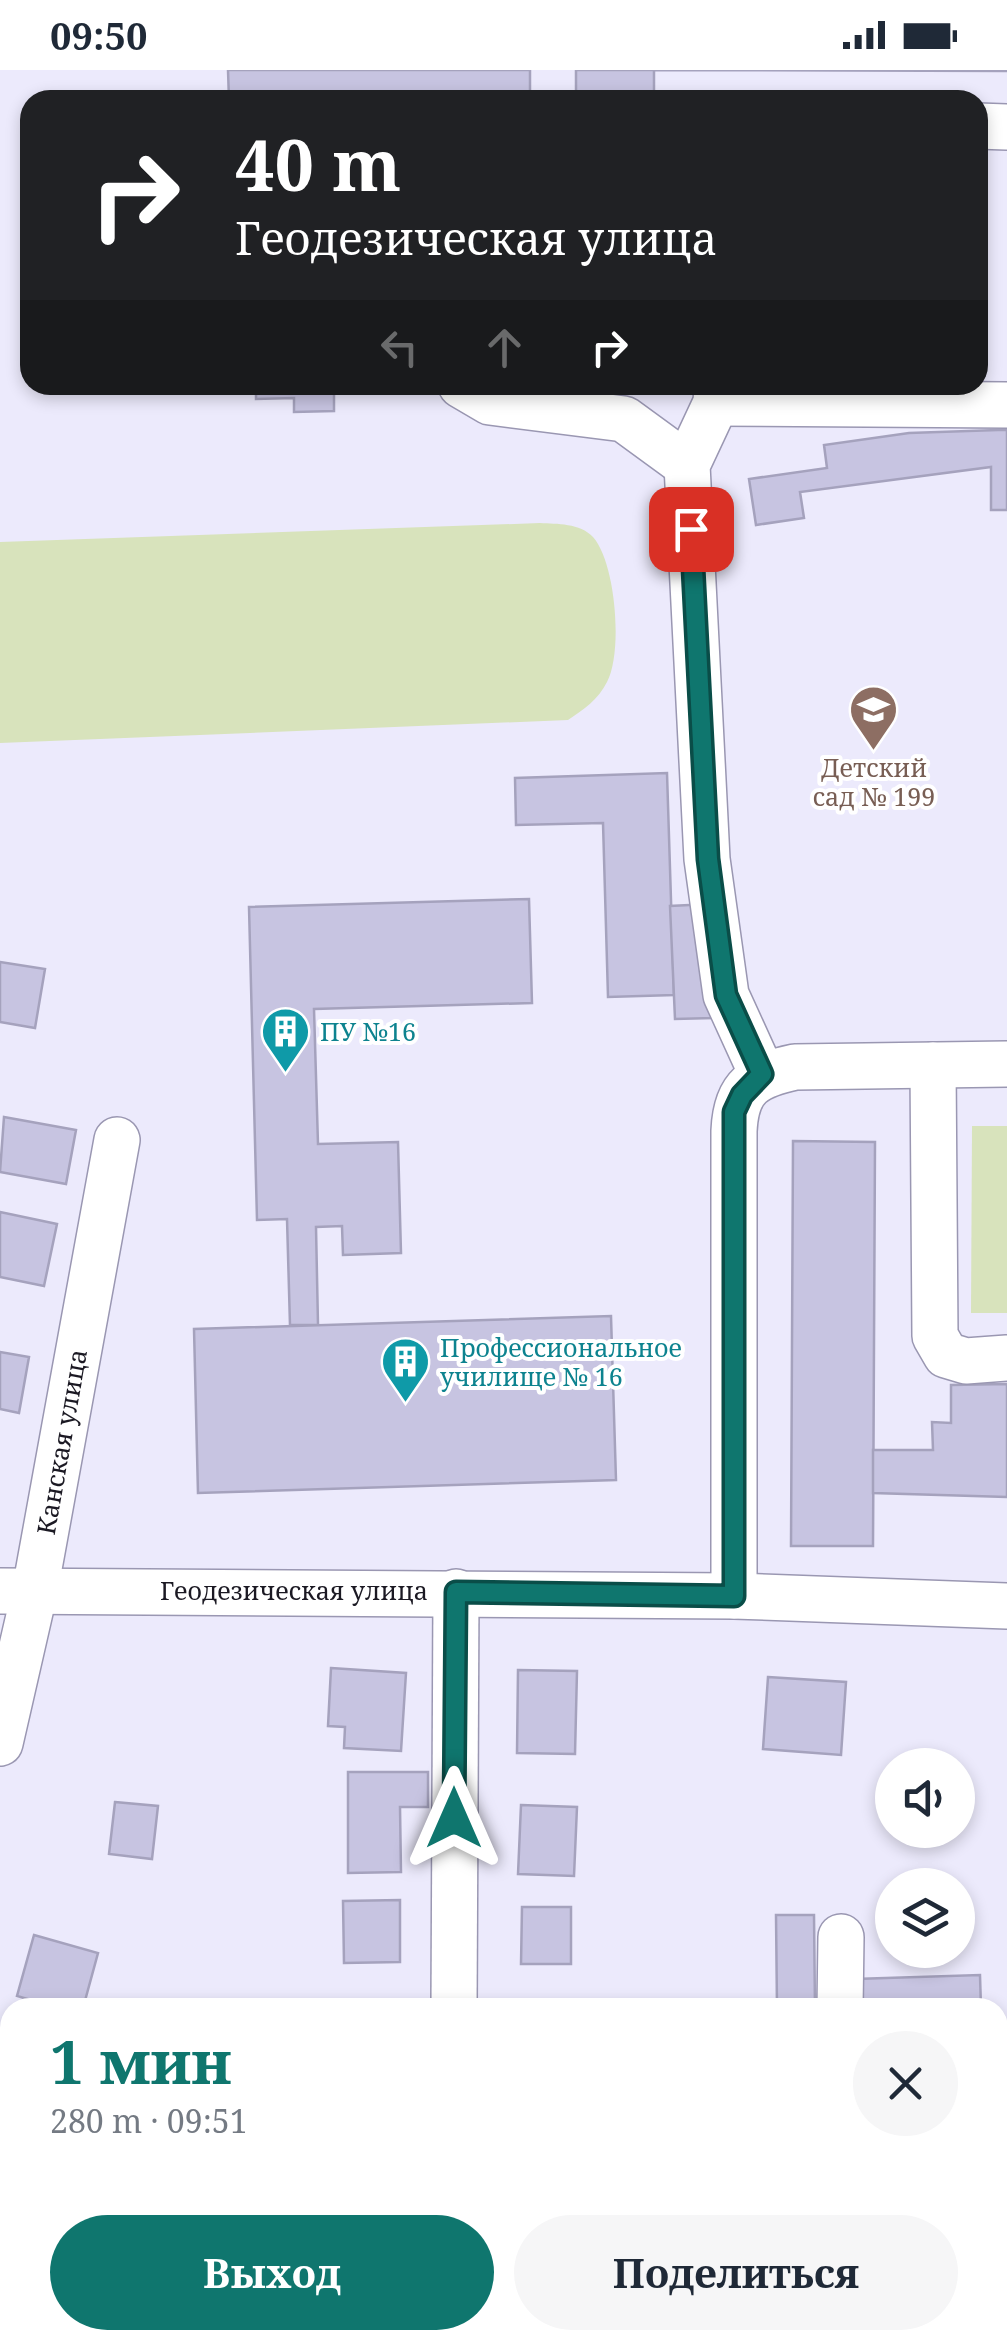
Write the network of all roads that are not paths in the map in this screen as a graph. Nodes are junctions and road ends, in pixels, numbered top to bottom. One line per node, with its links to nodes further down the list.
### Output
1 (478, 395): 5 (street)
2 (717, 395): 5 (street)
3 (746, 395): 4 (street)
4 (1007, 404)
5 (687, 465): 8 (street)
6 (1007, 1064): 7 (street)
7 (933, 1065): 8 (street); 10 (street)
8 (762, 1074): 13 (street)
9 (118, 1140): 11 (street, Канская улица)
10 (1007, 1358)
11 (18, 1590): 12 (street, Геодезическая улица); 15 (street, Канская улица)
12 (456, 1592): 13 (street, Геодезическая улица); 17 (street)
13 (734, 1596): 14 (street, Геодезическая улица)
14 (1007, 1606)
15 (0, 1743)
16 (841, 1937): 18 (street)
17 (454, 1998)
18 (840, 1998)

